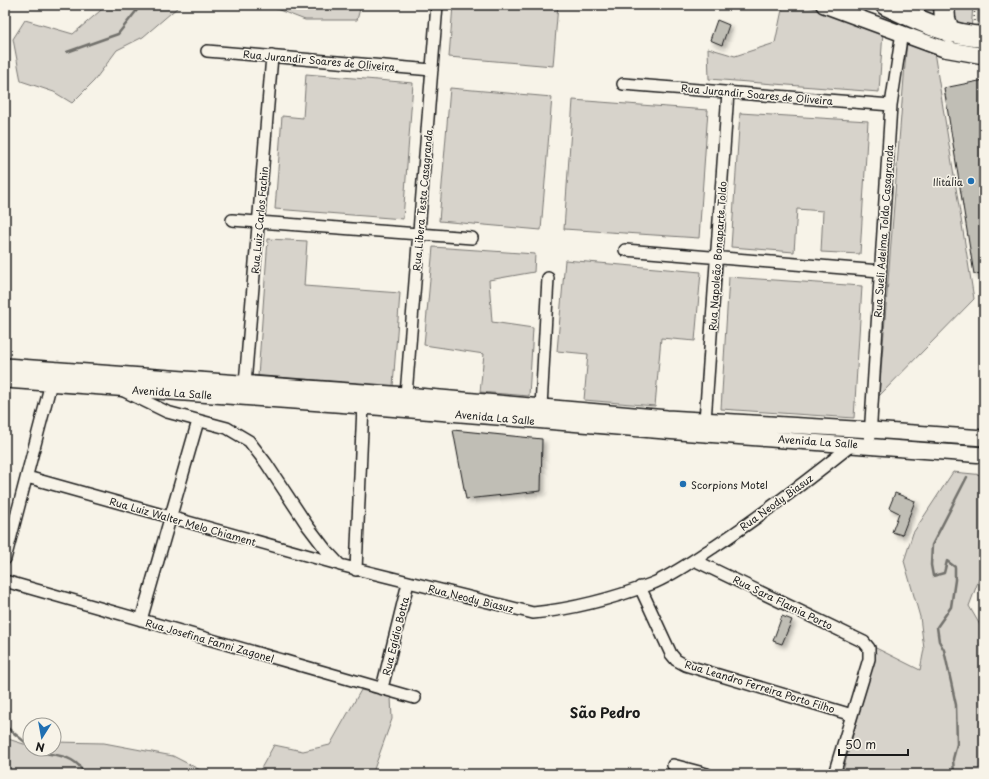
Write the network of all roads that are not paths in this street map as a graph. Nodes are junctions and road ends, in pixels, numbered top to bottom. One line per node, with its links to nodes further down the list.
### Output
1 (438, 5): 11 (street, Rua Libera Testa Casagranda)
2 (824, 5): 6 (main road)
3 (886, 5): 7 (highway)
4 (944, 5): 7 (highway)
5 (979, 30): 7 (highway)
6 (902, 32): 10 (main road); 14 (street, Rua Sueli Adelma Toldo Casagranda)
7 (950, 33)
8 (207, 51): 9 (street, Rua Jurandir Soares de Oliveira)
9 (272, 56): 11 (street, Rua Jurandir Soares de Oliveira); 16 (street, Rua Luiz Carlos Fachin)
10 (984, 56)
11 (432, 70): 17 (street, Rua Libera Testa Casagranda)
12 (624, 84): 13 (street, Rua Jurandir Soares de Oliveira)
13 (728, 92): 14 (street, Rua Jurandir Soares de Oliveira); 20 (street, Rua Napoleão Bonaparte Toldo)
14 (891, 105): 21 (street, Rua Sueli Adelma Toldo Casagranda)
15 (232, 220): 16 (street)
16 (259, 222): 17 (street); 27 (street, Rua Luiz Carlos Fachin)
17 (419, 234): 18 (street); 28 (street, Rua Libera Testa Casagranda)
18 (472, 238)
19 (625, 250): 20 (street)
20 (717, 257): 21 (street); 32 (street, Rua Napoleão Bonaparte Toldo)
21 (880, 271): 35 (street, Rua Sueli Adelma Toldo Casagranda)
22 (548, 278): 31 (street)
23 (5, 366): 25 (main road, Avenida La Salle)
24 (5, 380): 26 (main road, Avenida La Salle)
25 (117, 380): 26 (main road, Avenida La Salle); 27 (main road, Avenida La Salle); 29 (main road, Avenida La Salle); 33 (street, Rua Neody Biasuz)
26 (51, 384): 40 (street)
27 (245, 384): 28 (main road, Avenida La Salle)
28 (406, 395): 30 (main road, Avenida La Salle)
29 (363, 406): 30 (main road, Avenida La Salle); 45 (street)
30 (459, 407): 31 (main road, Avenida La Salle); 34 (main road, Avenida La Salle)
31 (541, 407): 34 (main road, Avenida La Salle)
32 (705, 421): 34 (main road, Avenida La Salle); 35 (main road, Avenida La Salle)
33 (198, 422): 41 (street); 44 (street, Rua Neody Biasuz)
34 (666, 424): 37 (main road, Avenida La Salle)
35 (871, 430): 36 (main road, Avenida La Salle); 38 (street, Rua Sueli Adelma Toldo Casagranda)
36 (984, 438)
37 (853, 444): 38 (main road, Avenida La Salle); 43 (street, Rua Neody Biasuz)
38 (870, 445): 39 (main road, Avenida La Salle)
39 (984, 455)
40 (27, 477): 41 (street, Rua Luiz Walter Melo Chiament); 42 (street)
41 (169, 518): 44 (street, Rua Luiz Walter Melo Chiament); 49 (street)
42 (5, 559)
43 (694, 560): 48 (street, Rua Neody Biasuz); 52 (street, Rua Sara Flamia Porto)
44 (340, 565): 45 (street, Rua Neody Biasuz)
45 (356, 570): 47 (street, Rua Neody Biasuz)
46 (5, 581): 49 (street, Rua Josefina Fanni Zagonel)
47 (408, 583): 48 (street, Rua Neody Biasuz); 50 (street, Rua Egídio Botta)
48 (640, 587): 52 (street, Rua Leandro Ferreira Porto Filho)
49 (141, 620): 50 (street, Rua Josefina Fanni Zagonel)
50 (382, 688): 51 (street, Rua Josefina Fanni Zagonel)
51 (415, 698)
52 (852, 715): 55 (street)
53 (673, 764): 54 (street)
54 (707, 774)
55 (834, 774)

